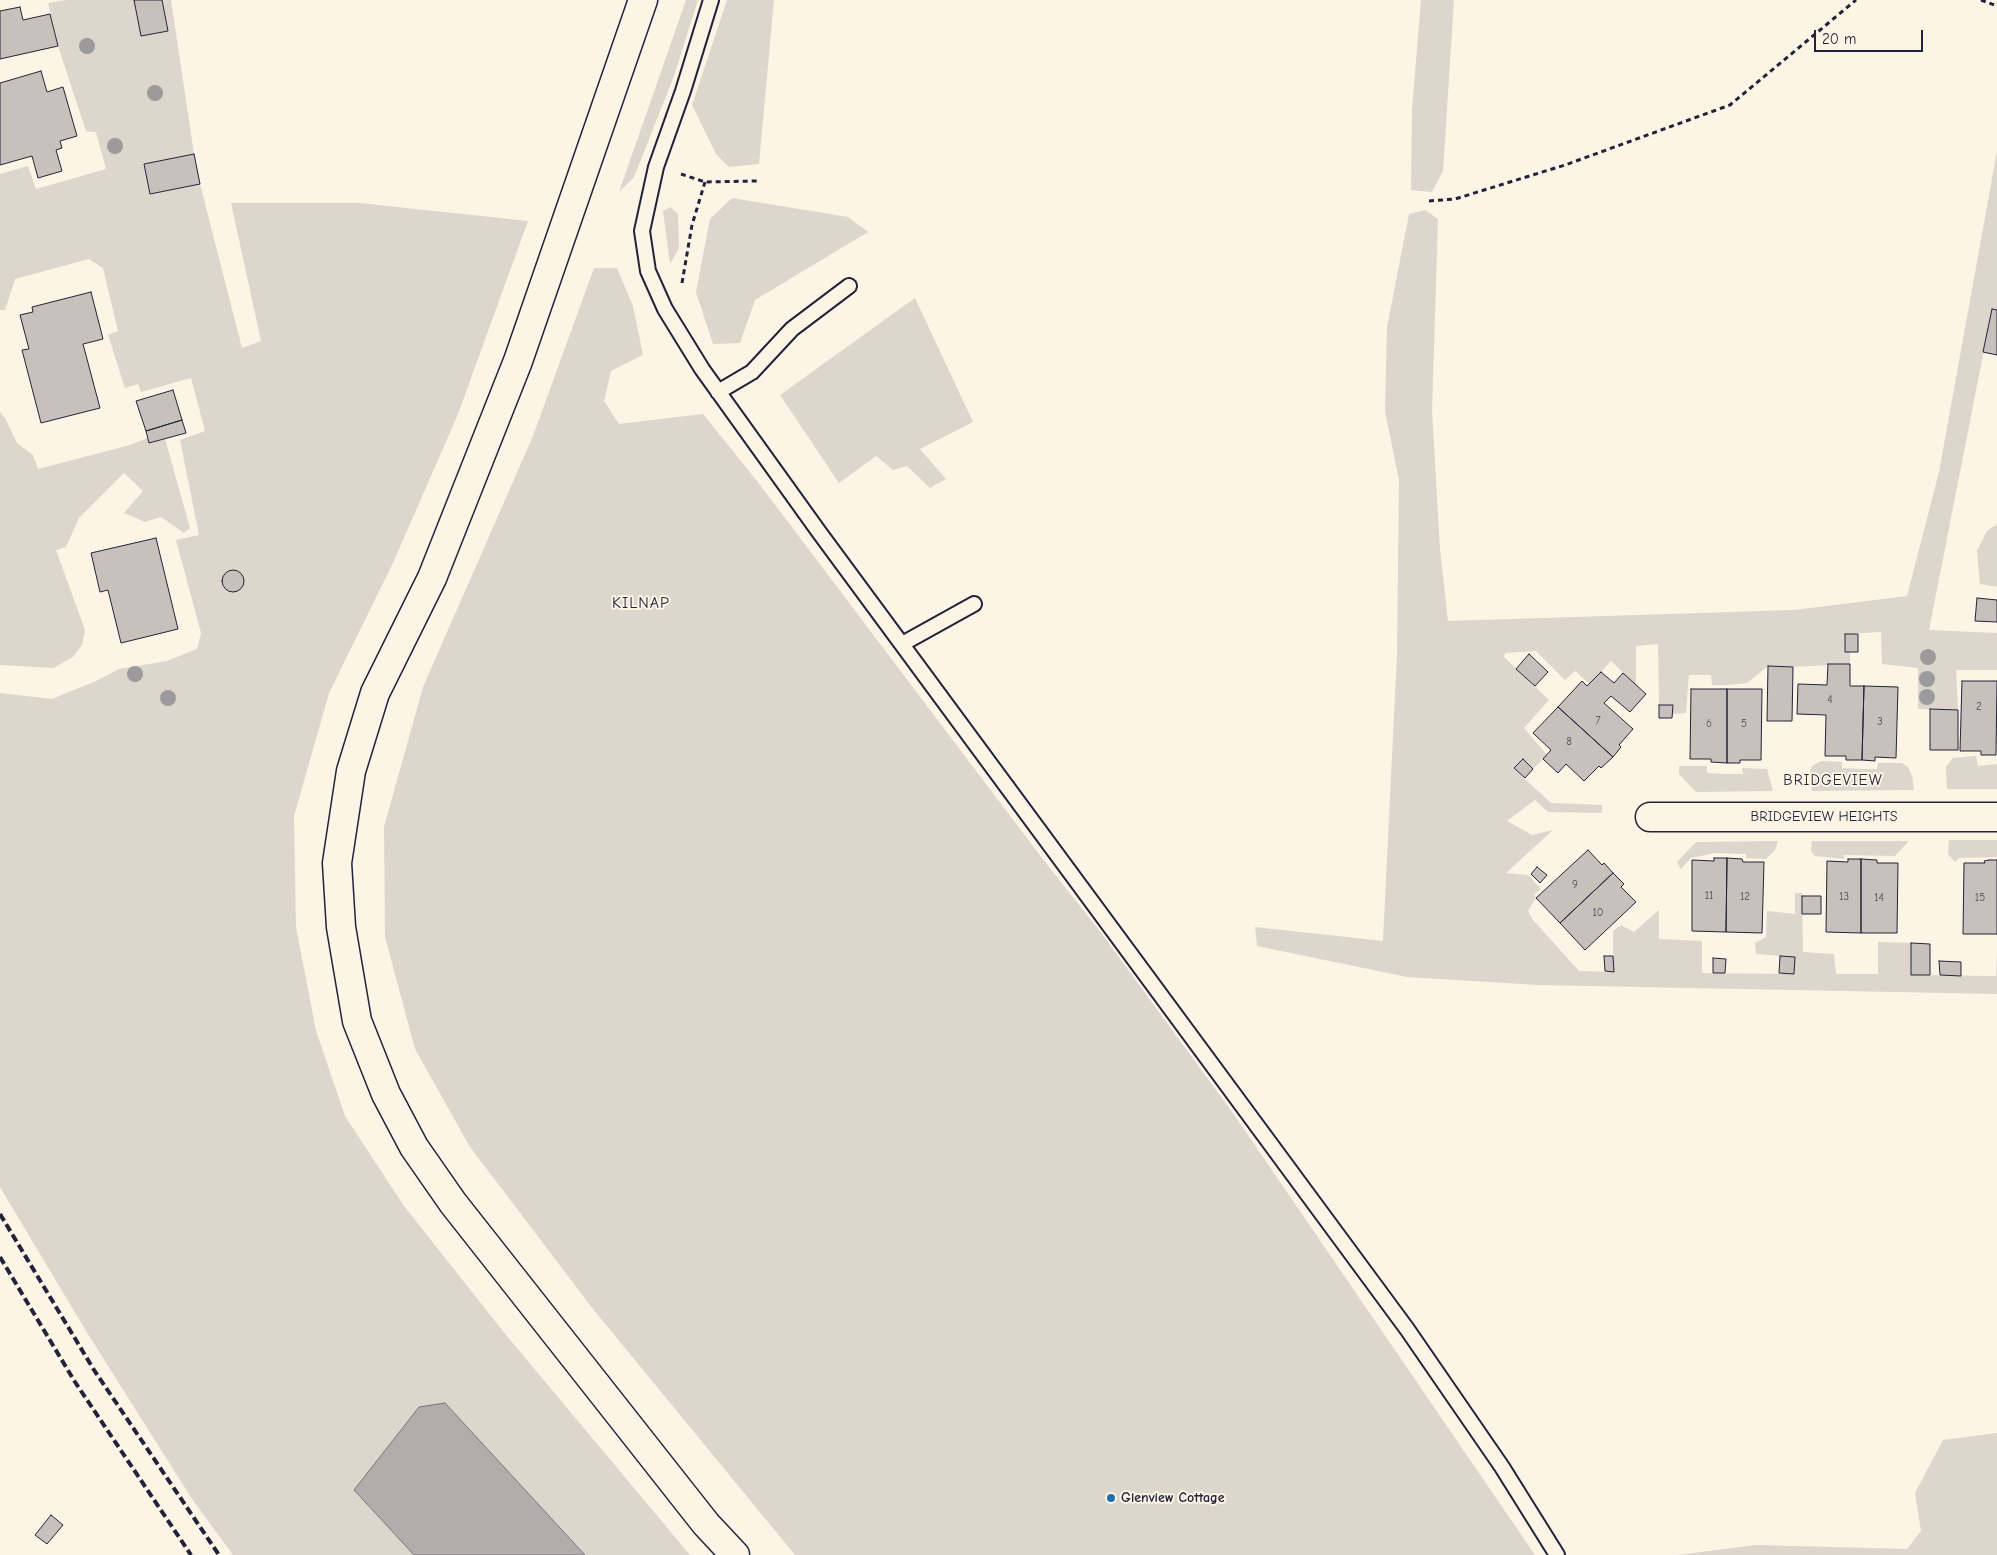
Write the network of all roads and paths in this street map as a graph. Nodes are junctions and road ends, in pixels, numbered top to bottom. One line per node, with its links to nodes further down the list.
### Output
1 (643, 0): 17 (street)
2 (711, 0): 6 (lane)
3 (1856, 0): 9 (path)
4 (1981, 0): 5 (path)
5 (1997, 6)
6 (656, 166): 8 (path); 11 (lane)
7 (757, 181): 8 (path)
8 (705, 182): 11 (path)
9 (1429, 201)
10 (849, 286): 12 (lane)
11 (665, 309): 12 (lane)
12 (718, 392): 14 (lane)
13 (974, 604): 14 (lane)
14 (902, 644): 18 (lane)
15 (1650, 817): 16 (street, BRIDGEVIEW HEIGHTS)
16 (1997, 817)
17 (735, 1555)
18 (1557, 1555)

